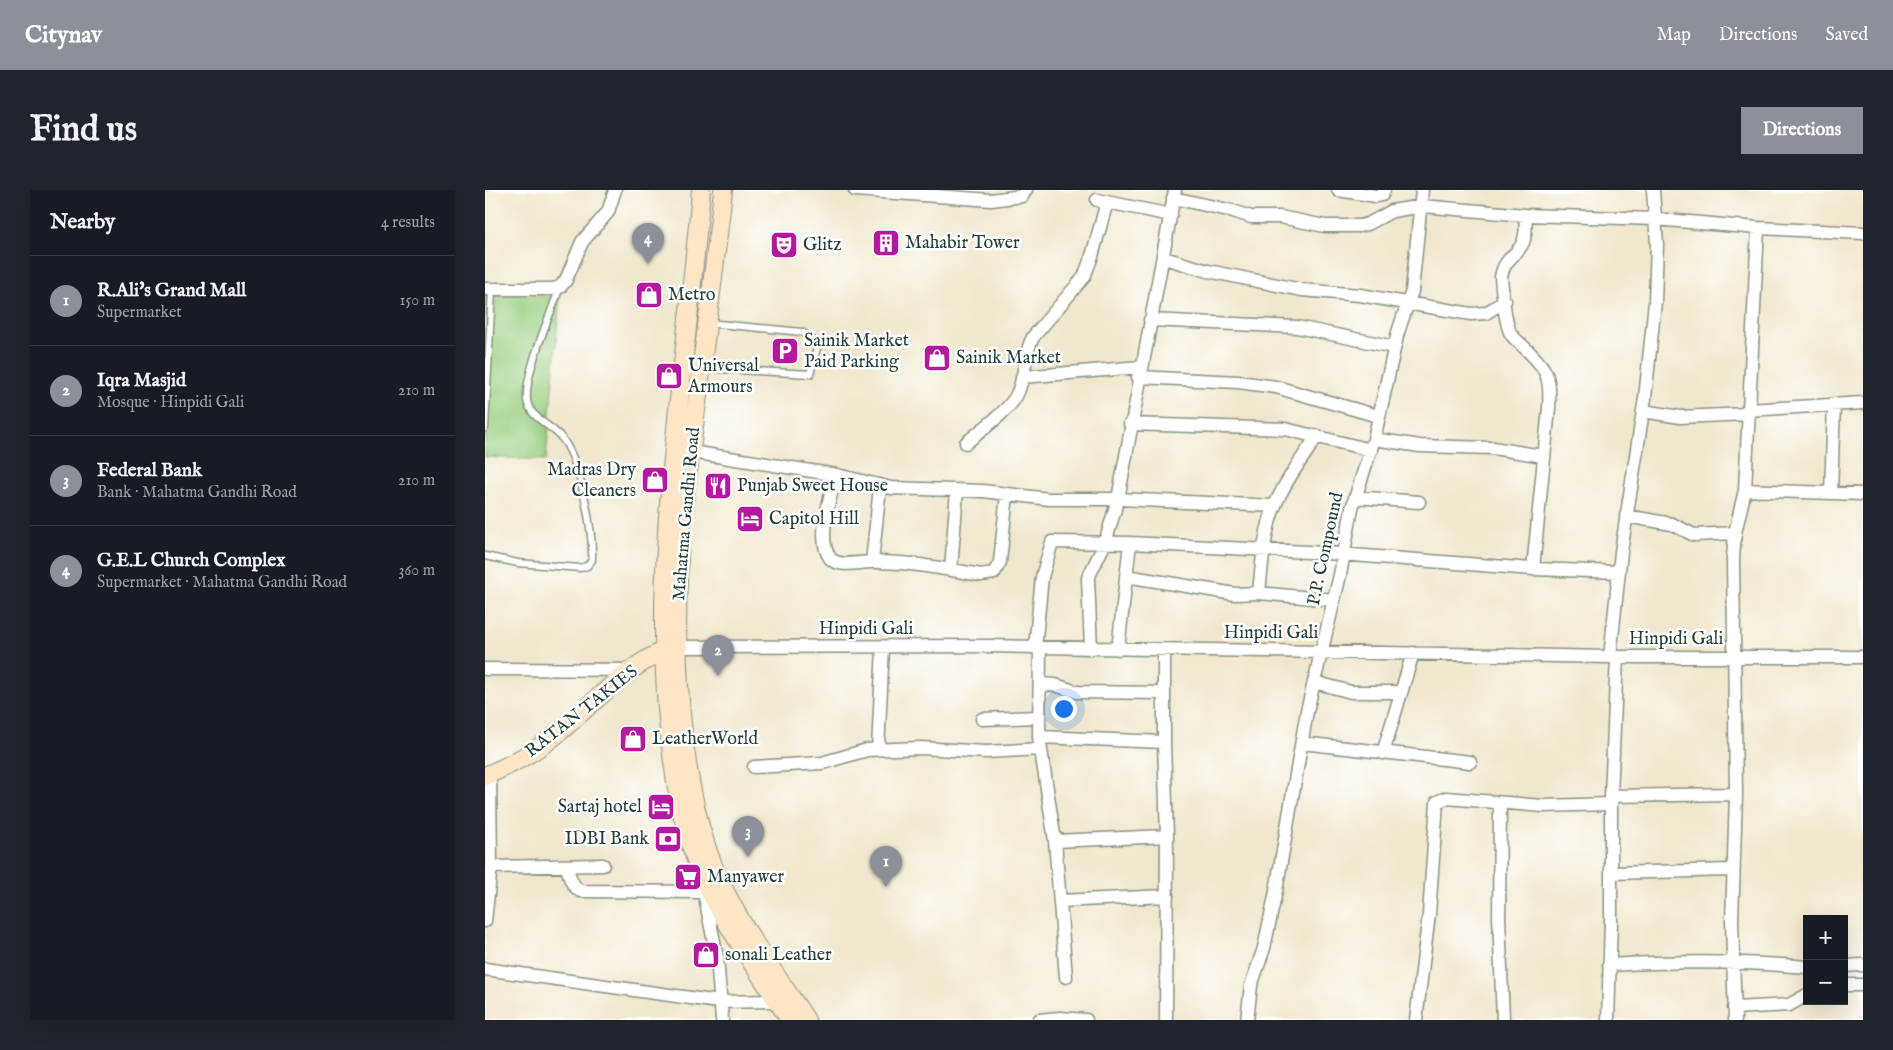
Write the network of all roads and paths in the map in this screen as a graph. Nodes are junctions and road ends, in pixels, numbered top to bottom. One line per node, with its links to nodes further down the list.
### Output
1 (615, 190): 18 (street)
2 (701, 190): 68 (main road, Mahatma Gandhi Road)
3 (723, 190): 23 (main road, Mahatma Gandhi Road)
4 (855, 190): 5 (street)
5 (1026, 190)
6 (1339, 190): 7 (street)
7 (1384, 190)
8 (1422, 190): 11 (street, P.P. Compound)
9 (1653, 190): 14 (street)
10 (1174, 194): 11 (street); 12 (street)
11 (1422, 206): 13 (street); 21 (street, P.P. Compound)
12 (1171, 215): 17 (street); 28 (street)
13 (1525, 215): 14 (street); 20 (street)
14 (1655, 219): 15 (street); 31 (street)
15 (1758, 228): 16 (street); 32 (street)
16 (1863, 233)
17 (1163, 258): 21 (street); 22 (street)
18 (560, 286): 19 (street); 58 (lane)
19 (489, 289): 25 (lane)
20 (1505, 302): 21 (street); 40 (street)
21 (1409, 303): 24 (street, P.P. Compound)
22 (1151, 320): 24 (street); 27 (street)
23 (707, 323): 26 (main road, Mahatma Gandhi Road); 26 (lane)
24 (1394, 347): 33 (street, P.P. Compound)
25 (486, 365): 35 (lane)
26 (701, 368): 39 (main road, Mahatma Gandhi Road)
27 (1139, 372): 28 (street); 33 (street); 34 (street)
28 (1022, 377): 37 (street)
29 (1863, 403): 30 (street)
30 (1834, 404): 32 (street); 45 (street)
31 (1643, 411): 32 (street); 52 (street)
32 (1747, 412): 44 (street)
33 (1378, 416): 38 (street, P.P. Compound)
34 (1131, 424): 36 (street); 49 (street)
35 (485, 428)
36 (1317, 436): 38 (street); 51 (street)
37 (966, 443)
38 (1372, 444): 40 (street); 48 (street, P.P. Compound)
39 (691, 452): 41 (street); 68 (main road, Mahatma Gandhi Road)
40 (1543, 456): 60 (street)
41 (837, 475): 42 (street); 59 (street)
42 (880, 487): 43 (street); 59 (street)
43 (957, 490): 46 (street); 61 (street)
44 (1745, 490): 45 (street); 53 (street)
45 (1831, 493): 47 (street)
46 (1007, 494): 49 (street); 61 (street)
47 (1863, 494)
48 (1355, 497): 50 (street); 57 (street, P.P. Compound)
49 (1118, 499): 51 (street); 54 (street)
50 (1419, 502)
51 (1275, 506): 56 (street)
52 (1626, 516): 53 (street); 62 (street)
53 (1735, 533): 75 (street)
54 (1105, 543): 55 (street); 67 (street); 69 (street)
55 (1130, 543): 56 (street); 63 (street)
56 (1265, 550): 57 (street); 64 (street)
57 (1344, 554): 60 (street); 65 (street, P.P. Compound)
58 (485, 556)
59 (872, 562): 61 (street)
60 (1533, 569): 62 (street)
61 (951, 570)
62 (1619, 572): 74 (street)
63 (1126, 576): 64 (street); 70 (street)
64 (1259, 593): 65 (street)
65 (1334, 600): 72 (street, P.P. Compound)
66 (883, 647): 67 (street, Hinpidi Gali); 68 (street, Hinpidi Gali); 88 (street)
67 (1037, 648): 69 (street, Hinpidi Gali); 80 (street)
68 (671, 649): 78 (main road, RATAN TAKIES); 103 (main road, Mahatma Gandhi Road); 122 (main road, Mahatma Gandhi Road)
69 (1091, 649): 70 (street, Hinpidi Gali)
70 (1118, 649): 71 (street, Hinpidi Gali)
71 (1164, 650): 72 (street, Hinpidi Gali); 82 (street)
72 (1320, 651): 73 (street, Hinpidi Gali); 79 (street, P.P. Compound)
73 (1413, 653): 74 (street, Hinpidi Gali); 81 (street)
74 (1614, 656): 75 (street, Hinpidi Gali); 94 (street)
75 (1734, 657): 76 (street, Hinpidi Gali); 93 (street)
76 (1863, 657)
77 (485, 669): 78 (street)
78 (632, 670): 92 (main road, RATAN TAKIES)
79 (1314, 682): 81 (street); 87 (street, P.P. Compound)
80 (1040, 684): 82 (street); 83 (street)
81 (1400, 692): 89 (street)
82 (1164, 694): 85 (street)
83 (1039, 717): 84 (street); 86 (street)
84 (982, 719)
85 (1163, 742): 86 (street); 96 (street)
86 (1040, 743): 88 (street); 97 (street)
87 (1302, 743): 89 (street); 126 (street, P.P. Compound)
88 (878, 749): 91 (street)
89 (1383, 753): 90 (street)
90 (1469, 762)
91 (754, 767)
92 (487, 775): 100 (street)
93 (1736, 794): 94 (street); 101 (street)
94 (1611, 800): 95 (street); 102 (street)
95 (1500, 803): 127 (street); 128 (street)
96 (1167, 836): 97 (street); 104 (street)
97 (1055, 841): 105 (street)
98 (603, 865): 99 (street)
99 (567, 866): 100 (street); 103 (street)
100 (491, 867): 106 (street)
101 (1733, 870): 102 (street); 107 (street)
102 (1611, 873): 108 (street)
103 (706, 888): 117 (main road, Mahatma Gandhi Road); 118 (street)
104 (1167, 896): 105 (street); 125 (street)
105 (1060, 901): 113 (street)
106 (485, 921)
107 (1733, 962): 108 (street); 111 (street); 119 (street)
108 (1609, 965): 129 (street)
109 (1863, 965): 110 (street)
110 (1848, 966)
111 (1803, 967)
112 (485, 969): 118 (street)
113 (1066, 978)
114 (1848, 985): 115 (street)
115 (1863, 985)
116 (1803, 996): 119 (street)
117 (777, 1001): 118 (street); 121 (main road, Mahatma Gandhi Road)
118 (719, 1002): 120 (street)
119 (1734, 1014)
120 (722, 1020)
121 (789, 1020)
122 (806, 1020)
123 (1039, 1020): 124 (street)
124 (1086, 1020)
125 (1166, 1020)
126 (1247, 1020)
127 (1416, 1020)
128 (1503, 1020)
129 (1608, 1020)

